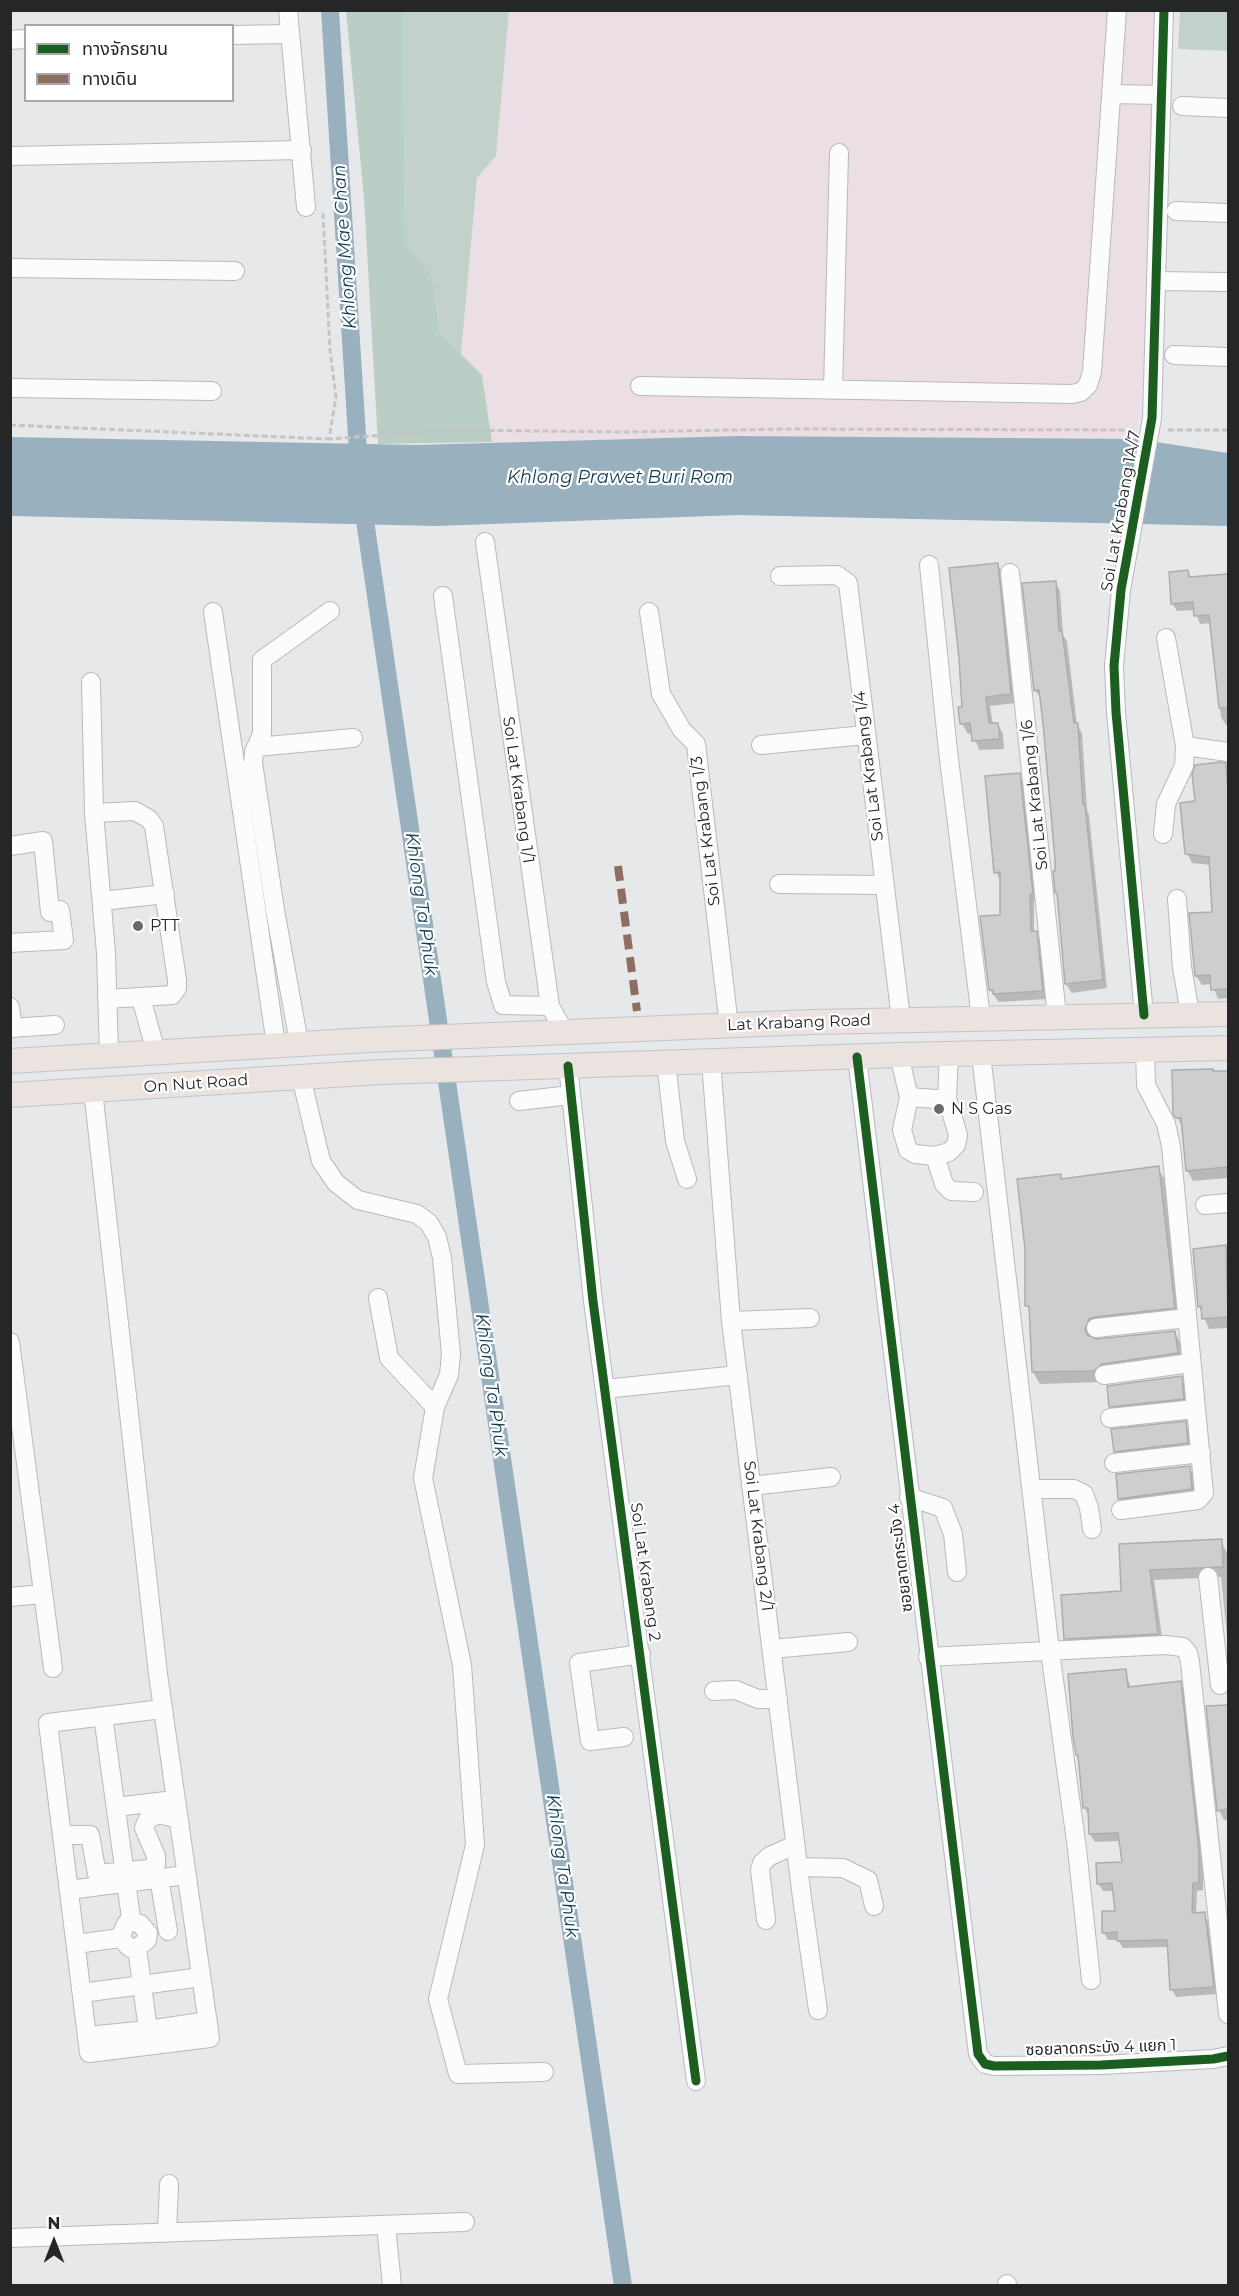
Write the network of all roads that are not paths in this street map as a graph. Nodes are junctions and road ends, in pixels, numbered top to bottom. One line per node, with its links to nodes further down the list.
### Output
1 (288, 10): 4 (street)
2 (1117, 10): 6 (street)
3 (1164, 10): 7 (street, Soi Lat Krabang 1A/7)
4 (290, 34): 5 (street); 10 (street)
5 (234, 35)
6 (1112, 94): 7 (street); 24 (street)
7 (1161, 95): 18 (street, Soi Lat Krabang 1A/7)
8 (1182, 106): 9 (street)
9 (1228, 108)
10 (302, 150): 12 (street); 13 (street)
11 (839, 153): 24 (street)
12 (10, 156)
13 (314, 209)
14 (1176, 211): 15 (street)
15 (1228, 213)
16 (10, 268): 17 (street)
17 (235, 271)
18 (1156, 281): 19 (street); 57 (street, Soi Lat Krabang 1A/7)
19 (1228, 282)
20 (1174, 355): 21 (street)
21 (1228, 357)
22 (640, 386): 24 (street)
23 (10, 388): 25 (street)
24 (833, 390)
25 (212, 391)
26 (485, 542): 53 (street, Soi Lat Krabang 1/1)
27 (929, 565): 59 (street)
28 (1010, 573): 58 (street, Soi Lat Krabang 1/6)
29 (780, 576): 36 (street, Soi Lat Krabang 1/4)
30 (443, 596): 53 (street)
31 (330, 611): 40 (street)
32 (213, 612): 66 (street)
33 (649, 612): 62 (street, Soi Lat Krabang 1/3)
34 (1166, 638): 39 (street)
35 (91, 682): 42 (street)
36 (865, 735): 38 (street); 46 (street, Soi Lat Krabang 1/4)
37 (353, 738): 40 (street)
38 (761, 745)
39 (1185, 746): 41 (street); 43 (street)
40 (257, 747): 66 (street)
41 (1228, 752)
42 (94, 813): 47 (street); 49 (street)
43 (1163, 834)
44 (10, 846): 50 (street)
45 (779, 884): 46 (street)
46 (883, 885): 60 (street, Soi Lat Krabang 1/4)
47 (165, 894): 49 (street); 51 (street)
48 (1177, 899): 55 (street)
49 (102, 901): 52 (street)
50 (10, 943)
51 (141, 998): 52 (street); 69 (street)
52 (107, 999): 72 (street)
53 (550, 1006): 64 (street, Soi Lat Krabang 1/1)
54 (10, 1007): 63 (street)
55 (1191, 1014): 56 (main road, Lat Krabang Road); 57 (main road, Lat Krabang Road)
56 (1228, 1014)
57 (1144, 1015): 58 (main road, Lat Krabang Road)
58 (1058, 1016): 59 (main road, Lat Krabang Road)
59 (981, 1018): 60 (main road, Lat Krabang Road)
60 (900, 1019): 62 (main road, Lat Krabang Road)
61 (55, 1025): 63 (street)
62 (729, 1026): 64 (main road, Lat Krabang Road)
63 (12, 1028)
64 (555, 1034): 65 (main road, Lat Krabang Road)
65 (369, 1040): 66 (main road, On Nut Road)
66 (288, 1044): 69 (main road, On Nut Road)
67 (1228, 1048): 68 (main road)
68 (1145, 1050): 70 (main road); 93 (street)
69 (156, 1052): 72 (main road, On Nut Road)
70 (981, 1053): 71 (main road); 110 (street)
71 (950, 1054): 73 (main road); 84 (street)
72 (109, 1055): 75 (main road, On Nut Road)
73 (899, 1055): 74 (main road); 83 (street)
74 (857, 1057): 76 (main road); 111 (street, ซอยลาดกระบัง 4)
75 (10, 1061)
76 (711, 1061): 77 (main road); 94 (street, Soi Lat Krabang 2/1)
77 (666, 1062): 78 (main road); 87 (street)
78 (568, 1066): 79 (main road, On Nut Road); 82 (street, Soi Lat Krabang 2)
79 (301, 1077): 80 (main road, On Nut Road); 102 (street)
80 (93, 1090): 81 (main road, On Nut Road); 129 (street)
81 (10, 1095)
82 (570, 1095): 85 (street); 101 (street, Soi Lat Krabang 2)
83 (909, 1097): 84 (street); 86 (street)
84 (947, 1098): 86 (street)
85 (519, 1101)
86 (935, 1156): 88 (street)
87 (687, 1179)
88 (974, 1192)
89 (1228, 1203): 90 (street)
90 (1205, 1205)
91 (378, 1298): 102 (street)
92 (810, 1318): 94 (street)
93 (1187, 1318): 95 (street); 97 (street)
94 (731, 1321): 99 (street, Soi Lat Krabang 2/1)
95 (1096, 1328)
96 (10, 1342): 98 (street)
97 (1191, 1363): 100 (street); 103 (street)
98 (12, 1371): 105 (street)
99 (738, 1376): 101 (street); 109 (street, Soi Lat Krabang 2/1)
100 (1104, 1376)
101 (605, 1389): 123 (street, Soi Lat Krabang 2)
102 (435, 1407): 162 (street)
103 (1195, 1409): 104 (street); 106 (street)
104 (1110, 1418)
105 (16, 1438): 116 (street)
106 (1201, 1453): 107 (street); 112 (street)
107 (1114, 1463)
108 (831, 1477): 109 (street)
109 (751, 1486): 121 (street, Soi Lat Krabang 2/1)
110 (1032, 1489): 113 (street); 122 (street)
111 (909, 1497): 114 (street); 124 (street, ซอยลาดกระบัง 4)
112 (1121, 1510)
113 (1092, 1530)
114 (957, 1572)
115 (1208, 1577): 118 (street)
116 (42, 1594): 117 (street); 125 (street)
117 (10, 1597)
118 (1215, 1634): 120 (street); 126 (street)
119 (848, 1642): 121 (street)
120 (1183, 1647): 122 (street); 156 (street)
121 (771, 1649): 128 (street, Soi Lat Krabang 2/1)
122 (1050, 1652): 124 (street); 152 (street)
123 (641, 1654): 131 (street); 163 (street, Soi Lat Krabang 2)
124 (928, 1657): 160 (street, ซอยลาดกระบัง 4)
125 (53, 1668)
126 (1220, 1685)
127 (714, 1691): 128 (street)
128 (778, 1699): 136 (street, Soi Lat Krabang 2/1)
129 (162, 1708): 130 (street); 132 (street)
130 (104, 1716): 133 (street); 135 (street)
131 (624, 1737)
132 (176, 1800): 133 (street); 134 (street)
133 (116, 1807): 139 (street)
134 (178, 1819): 138 (street); 139 (street)
135 (62, 1835): 139 (street); 141 (street)
136 (795, 1845): 137 (street, Soi Lat Krabang 2/1); 144 (street)
137 (798, 1867): 142 (street); 155 (street, Soi Lat Krabang 2/1)
138 (186, 1875): 140 (street); 145 (street)
139 (126, 1877): 140 (street); 141 (street); 143 (street)
140 (159, 1878): 146 (street)
141 (69, 1890): 149 (street)
142 (874, 1906)
143 (129, 1920): 147 (street); 148 (street)
144 (766, 1920)
145 (194, 1928): 146 (street); 151 (street)
146 (168, 1931): 147 (street)
147 (147, 1933): 150 (street)
148 (120, 1938): 149 (street); 150 (street)
149 (76, 1944): 154 (street)
150 (137, 1948): 153 (street)
151 (201, 1977): 153 (street); 157 (street)
152 (1091, 1980)
153 (142, 1985): 154 (street); 158 (street)
154 (82, 1993): 159 (street)
155 (818, 2010)
156 (1228, 2014)
157 (208, 2021): 158 (street); 159 (street)
158 (148, 2030): 159 (street)
159 (87, 2036)
160 (978, 2054): 161 (street, ซอยลาดกระบัง 4 แยก 1)
161 (1228, 2056)
162 (544, 2072)
163 (696, 2081)
164 (169, 2184): 167 (street)
165 (465, 2222): 166 (street)
166 (386, 2225): 167 (street); 169 (street)
167 (167, 2233): 168 (street)
168 (10, 2238)
169 (392, 2286)

